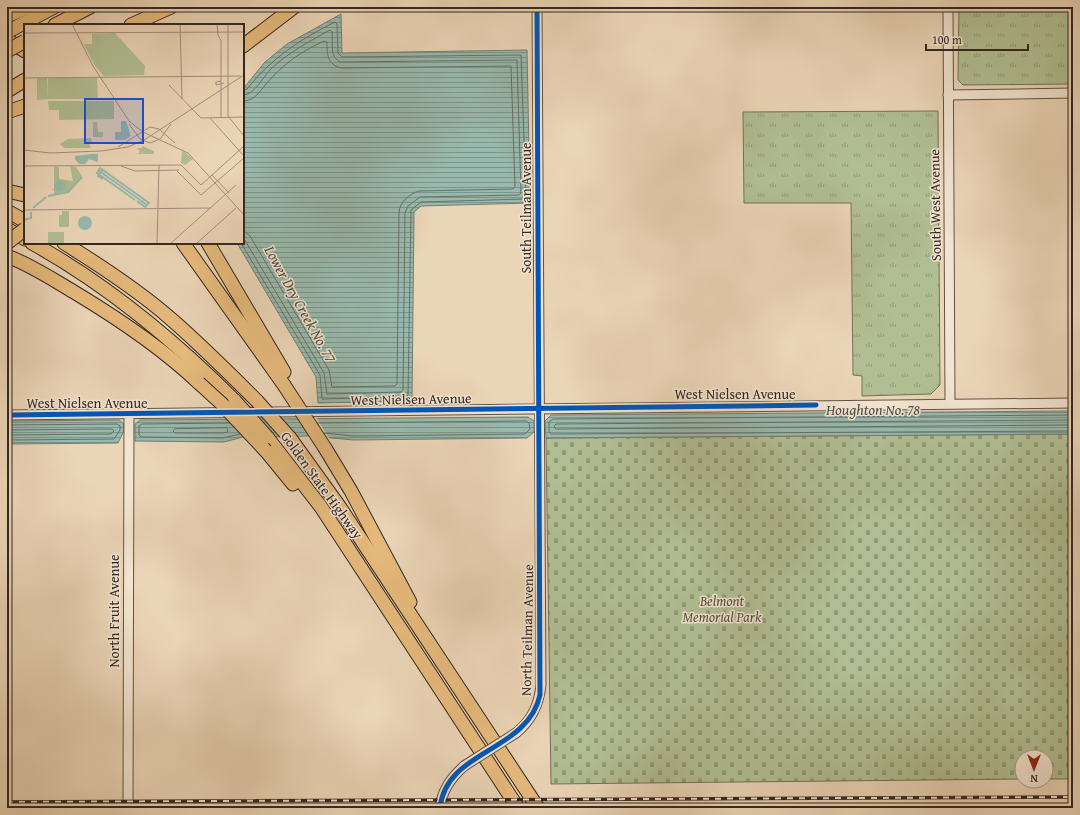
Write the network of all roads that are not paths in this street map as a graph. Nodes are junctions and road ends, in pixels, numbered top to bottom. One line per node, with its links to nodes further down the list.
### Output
1 (54, 7): 8 (highway)
2 (90, 7): 10 (highway)
3 (171, 7): 11 (highway)
4 (286, 7): 13 (highway)
5 (294, 7): 16 (highway)
6 (537, 7): 39 (street, South Teilman Avenue)
7 (948, 7): 20 (street, South West Avenue)
8 (29, 13): 9 (highway); 12 (highway)
9 (11, 14)
10 (57, 24)
11 (134, 24)
12 (7, 32)
13 (244, 35)
14 (7, 40): 17 (highway)
15 (24, 42): 18 (highway, bridge)
16 (244, 45)
17 (24, 50)
18 (7, 51)
19 (1073, 93): 20 (street)
20 (948, 95): 37 (street, South West Avenue)
21 (24, 106): 22 (highway)
22 (7, 112)
23 (7, 191): 24 (highway)
24 (24, 195)
25 (7, 211): 26 (highway)
26 (24, 220)
27 (7, 229): 29 (highway)
28 (24, 230): 30 (highway, bridge)
29 (24, 238)
30 (7, 243)
31 (34, 244): 43 (highway, Golden State Highway, bridge)
32 (66, 244): 42 (highway, Golden State Highway, bridge)
33 (184, 244): 36 (highway)
34 (209, 244): 36 (highway)
35 (7, 256): 43 (highway, bridge)
36 (288, 385): 42 (highway, bridge)
37 (950, 403): 38 (street, West Nielsen Avenue); 39 (street, West Nielsen Avenue)
38 (1073, 403)
39 (540, 408): 41 (street, West Nielsen Avenue); 45 (street, North Teilman Avenue, bridge)
40 (7, 415): 41 (street, West Nielsen Avenue)
41 (129, 418): 44 (street, North Fruit Avenue)
42 (424, 635): 47 (highway, Golden State Highway)
43 (443, 694): 46 (highway, Golden State Highway)
44 (128, 808)
45 (440, 808)
46 (518, 808)
47 (538, 808)

